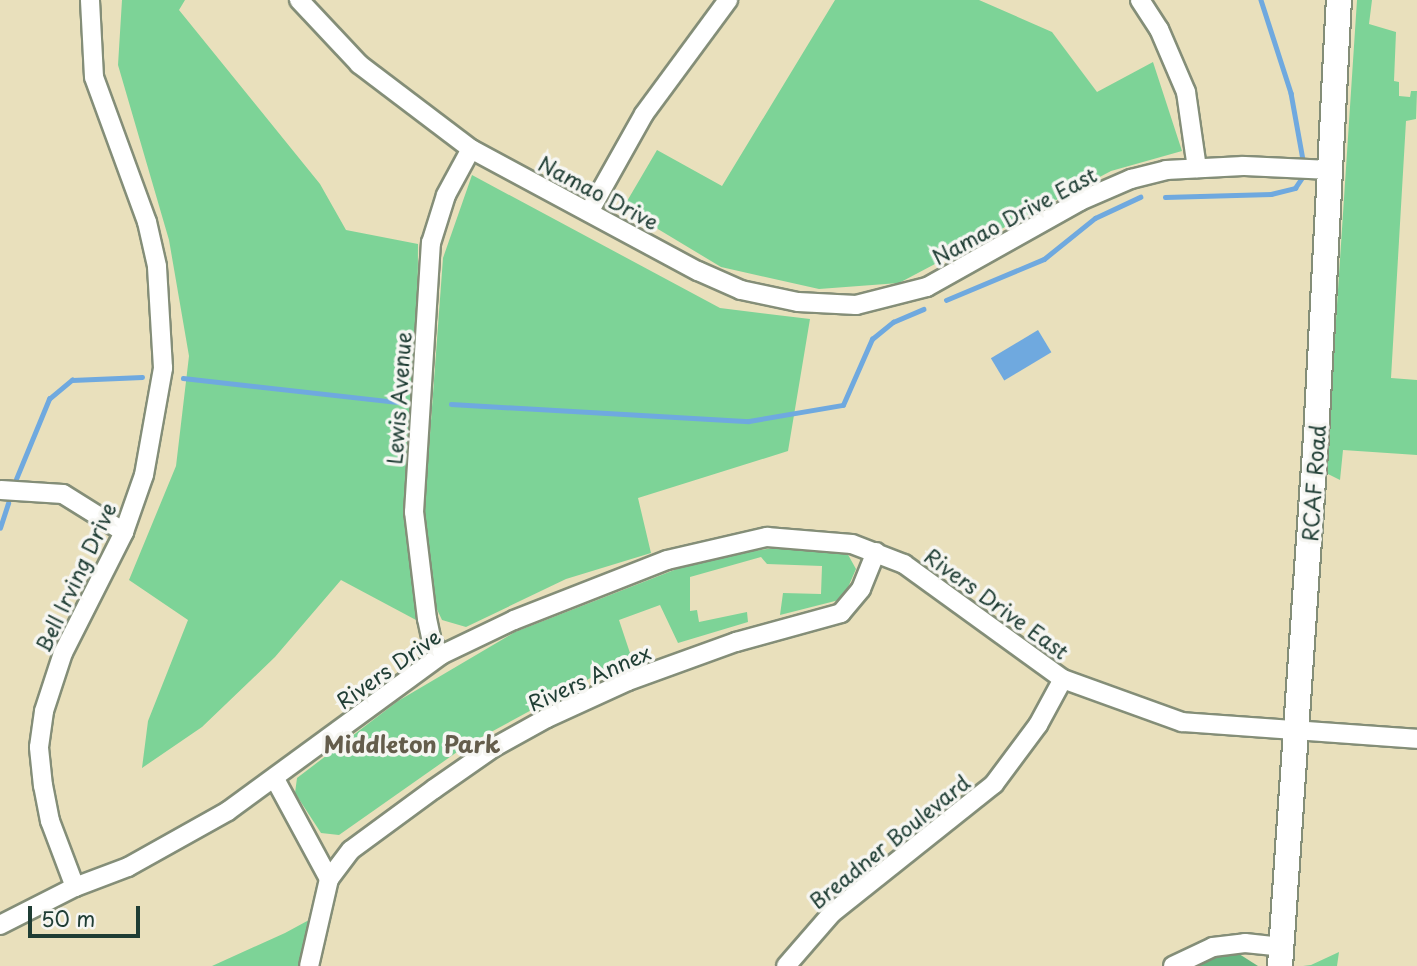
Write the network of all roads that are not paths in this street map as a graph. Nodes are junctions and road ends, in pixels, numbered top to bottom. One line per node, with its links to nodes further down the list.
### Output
1 (90, 0): 12 (street, Bell Irving Drive)
2 (299, 0): 6 (street, Namao Drive)
3 (728, 0): 9 (street)
4 (1140, 0): 7 (street)
5 (1339, 0): 8 (main road, RCAF Road)
6 (471, 149): 9 (street, Namao Drive); 14 (street, Lewis Avenue)
7 (1197, 169): 8 (street, Namao Drive East); 10 (street, Namao Drive East)
8 (1323, 169): 16 (main road, RCAF Road)
9 (589, 212): 10 (street, Namao Drive)
10 (926, 287)
11 (1, 490): 12 (street)
12 (124, 532): 20 (street, Bell Irving Drive)
13 (876, 552): 14 (street, Rivers Drive); 15 (street, Rivers Drive East); 19 (street, Rivers Annex)
14 (440, 655): 18 (street, Rivers Drive)
15 (1063, 679): 16 (street, Rivers Drive East); 24 (street, Breadner Boulevard)
16 (1297, 730): 17 (street, Rivers Drive East); 22 (main road, RCAF Road)
17 (1417, 739)
18 (275, 779): 19 (street); 20 (street, Rivers Drive)
19 (329, 879): 23 (street)
20 (75, 887): 21 (street, Rivers Drive)
21 (0, 925)
22 (1281, 956): 25 (street)
23 (309, 966)
24 (786, 966)
25 (1173, 966)

